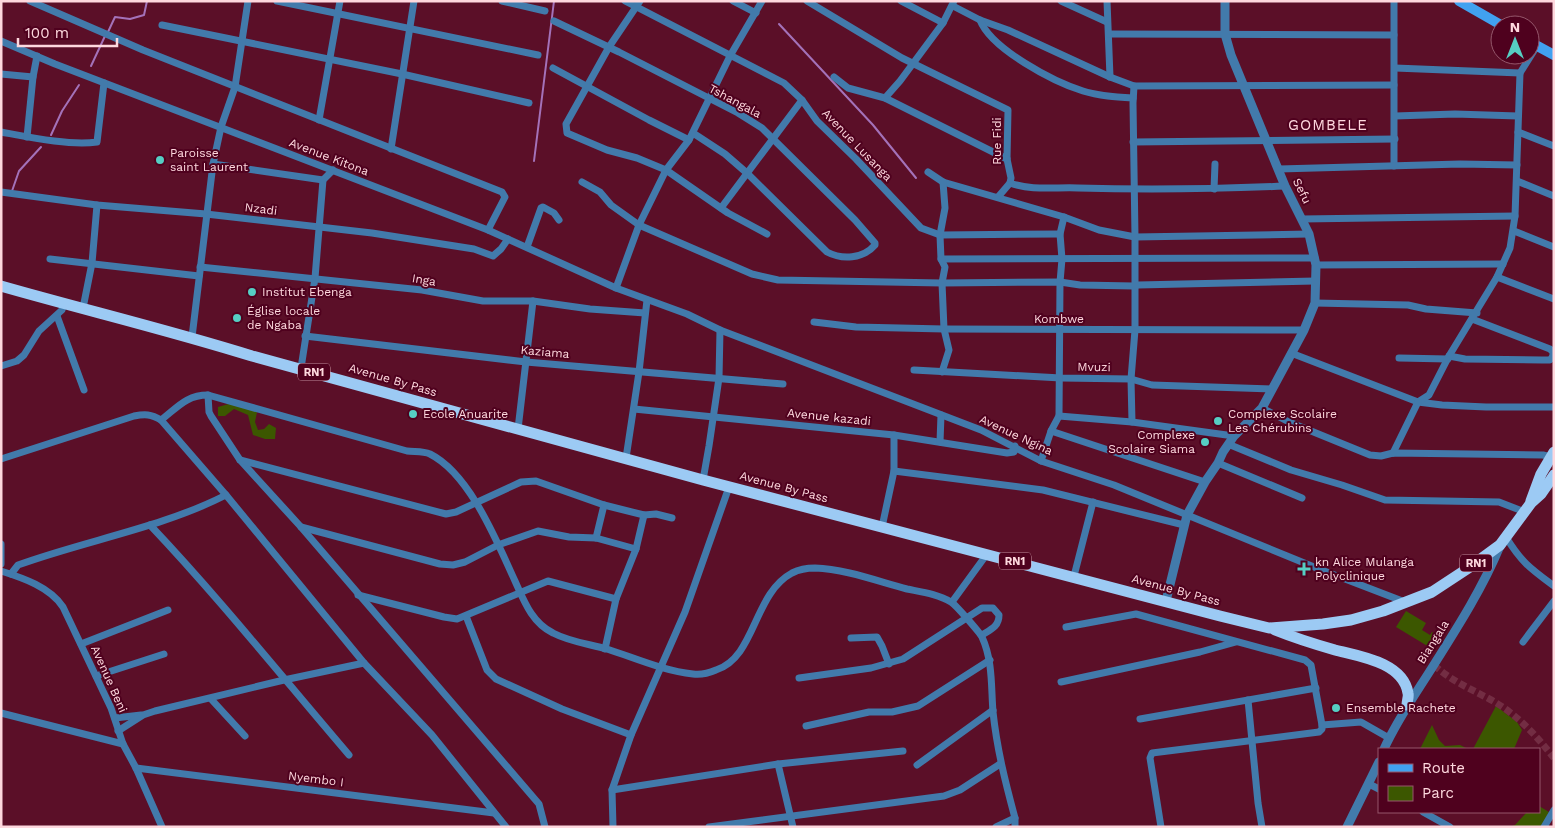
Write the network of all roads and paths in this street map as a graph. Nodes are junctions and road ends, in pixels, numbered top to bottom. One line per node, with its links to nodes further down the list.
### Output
1 (30, 1): 54 (street)
2 (248, 1): 33 (street)
3 (277, 1): 21 (street)
4 (340, 1): 21 (street)
5 (414, 1): 28 (street)
6 (502, 1): 19 (street)
7 (625, 1): 18 (street, Avenue Lusanga)
8 (732, 1): 20 (street)
9 (762, 1): 20 (street)
10 (808, 1): 41 (street, Rue Fidi)
11 (901, 1): 26 (street)
12 (1062, 1): 25 (street)
13 (1107, 1): 25 (street)
14 (1225, 1): 30 (street, Sefu)
15 (1394, 1): 31 (street)
16 (1459, 1): 22 (main road)
17 (954, 3): 23 (street); 26 (street)
18 (638, 4): 34 (street); 38 (street, Avenue Lusanga)
19 (545, 10)
20 (756, 12): 38 (street)
21 (338, 13): 28 (street); 40 (street)
22 (1490, 19)
23 (980, 20): 50 (street); 58 (street)
24 (554, 21): 34 (street, Tshangala)
25 (1107, 22): 29 (street)
26 (943, 23): 41 (street)
27 (162, 24): 33 (street)
28 (410, 28): 36 (street); 47 (street)
29 (1109, 34): 30 (street); 50 (street)
30 (1226, 34): 31 (street); 52 (street, Sefu)
31 (1394, 35): 44 (street)
32 (1, 41): 37 (street, Avenue Kitona)
33 (243, 42): 40 (street); 54 (street)
34 (609, 47): 56 (street); 59 (street, Tshangala)
35 (1540, 48): 39 (main road)
36 (538, 55)
37 (37, 56): 48 (street); 51 (street, Avenue Kitona)
38 (730, 56): 59 (street); 60 (street, Avenue Lusanga)
39 (1554, 56)
40 (330, 60): 47 (street); 64 (street)
41 (912, 63): 57 (street); 77 (street, Rue Fidi)
42 (1524, 65): 45 (street)
43 (553, 68): 56 (street)
44 (1395, 68): 45 (street); 53 (street)
45 (1520, 73): 63 (street)
46 (1, 74): 48 (street)
47 (402, 74): 61 (street); 76 (street)
48 (33, 77): 69 (street)
49 (834, 77): 57 (street)
50 (1110, 78): 55 (street)
51 (104, 83): 65 (street, Avenue Kitona); 69 (street)
52 (1242, 85): 53 (street); 55 (street); 72 (street, Sefu)
53 (1394, 85): 62 (street)
54 (235, 86): 64 (street); 65 (street)
55 (1134, 86): 58 (street)
56 (587, 87): 73 (street); 84 (street)
57 (885, 98): 77 (street)
58 (1133, 98): 74 (street)
59 (710, 100): 68 (street); 70 (street, Tshangala)
60 (802, 100): 70 (street); 112 (street, Avenue Lusanga)
61 (529, 103)
62 (1395, 116): 63 (street); 71 (street)
63 (1518, 116): 67 (street)
64 (319, 120): 76 (street)
65 (221, 127): 78 (street); 83 (street, Avenue Kitona)
66 (1, 132): 69 (street)
67 (1518, 132): 75 (street); 80 (street)
68 (693, 133): 73 (street); 86 (street)
69 (28, 137)
70 (772, 138): 86 (street); 86 (street, Tshangala)
71 (1395, 138): 72 (street); 81 (street)
72 (1267, 139): 74 (street); 82 (street, Sefu)
73 (689, 140): 84 (street)
74 (1133, 142): 93 (street)
75 (1554, 146)
76 (392, 149): 107 (street)
77 (1007, 159): 91 (street, Rue Fidi)
78 (213, 164): 87 (street); 100 (street)
79 (1215, 164): 94 (street)
80 (1517, 165): 81 (street); 88 (street)
81 (1394, 166): 82 (street)
82 (1279, 169): 92 (street, Sefu)
83 (333, 170): 87 (street); 107 (street, Avenue Kitona)
84 (666, 170): 99 (street); 105 (street)
85 (928, 172): 90 (street)
86 (748, 174): 99 (street)
87 (324, 180): 106 (street)
88 (1517, 181): 96 (street); 101 (street)
89 (582, 182): 105 (street)
90 (943, 182): 97 (street); 112 (street)
91 (1010, 183): 93 (street); 97 (street)
92 (1286, 186): 94 (street); 103 (street, Sefu)
93 (1134, 188): 94 (street); 113 (street)
94 (1214, 189)
95 (1, 192): 98 (street, Nzadi)
96 (1554, 196)
97 (998, 197): 102 (street)
98 (98, 205): 100 (street, Nzadi); 122 (street)
99 (720, 208): 109 (street)
100 (206, 214): 106 (street, Nzadi); 124 (street)
101 (1515, 216): 103 (street); 108 (street)
102 (1064, 217): 110 (street); 113 (street)
103 (1302, 219): 111 (street, Sefu)
104 (559, 220): 115 (street)
105 (639, 225): 130 (street); 133 (street)
106 (320, 228): 114 (street, Nzadi); 127 (street)
107 (488, 230): 114 (street, Avenue Kitona)
108 (1514, 231): 116 (street); 123 (street)
109 (767, 234)
110 (1060, 234): 112 (street, Avenue Lusanga); 119 (street)
111 (1309, 234): 113 (street); 121 (street, Sefu)
112 (940, 236): 118 (street)
113 (1135, 237): 120 (street)
114 (508, 239): 115 (street, Avenue Kitona)
115 (527, 247): 133 (street, Avenue Kitona)
116 (1554, 247)
117 (50, 259): 122 (street)
118 (941, 259): 119 (street); 130 (street)
119 (1062, 259): 120 (street); 129 (street)
120 (1135, 260): 121 (street); 132 (street)
121 (1316, 262): 123 (street); 128 (street, Sefu)
122 (92, 263): 125 (street); 139 (street)
123 (1503, 264): 126 (street)
124 (200, 267): 125 (street); 127 (street, Inga)
125 (199, 276): 150 (street)
126 (1497, 277): 134 (street); 142 (street)
127 (314, 278): 136 (street, Inga); 149 (street)
128 (1315, 281): 132 (street); 138 (street, Sefu)
129 (1060, 282): 130 (street); 132 (street); 148 (street)
130 (942, 283): 144 (street)
131 (1, 286): 137 (highway, Avenue By Pass / RN1)
132 (1134, 286): 146 (street)
133 (616, 288): 135 (street, Avenue Kitona)
134 (1554, 299)
135 (647, 300): 140 (street); 145 (street, Avenue Ngina)
136 (533, 301): 140 (street, Inga); 155 (street)
137 (55, 302): 139 (highway, Avenue By Pass / RN1); 141 (street)
138 (1315, 303): 142 (street); 147 (street, Sefu)
139 (83, 308): 150 (highway, Avenue By Pass / RN1)
140 (645, 313): 159 (street)
141 (57, 316): 156 (street); 166 (street)
142 (1474, 316): 152 (street); 154 (street)
143 (814, 322): 144 (street, Kombwe)
144 (944, 329): 148 (street, Kombwe); 160 (street)
145 (720, 330): 161 (street); 172 (street, Avenue Ngina)
146 (1134, 330): 147 (street, Kombwe); 148 (street, Kombwe); 163 (street)
147 (1304, 330): 151 (street, Sefu)
148 (1060, 331): 162 (street)
149 (305, 336): 155 (street, Kaziama); 157 (street)
150 (192, 337): 157 (highway, Avenue By Pass / RN1)
151 (1291, 353): 165 (street, Sefu); 168 (street)
152 (1553, 356): 154 (street)
153 (1399, 358): 154 (street)
154 (1449, 358): 168 (street)
155 (526, 362): 159 (street, Kaziama); 177 (street)
156 (1, 366)
157 (301, 368): 177 (highway, Avenue By Pass / RN1)
158 (914, 370): 160 (street, Mvuzi)
159 (639, 372): 161 (street, Kaziama); 170 (street)
160 (942, 372): 162 (street, Mvuzi)
161 (719, 378): 164 (street, Kaziama); 173 (street)
162 (1061, 378): 163 (street, Mvuzi); 174 (street)
163 (1131, 379): 165 (street, Mvuzi); 176 (street)
164 (783, 384)
165 (1272, 389): 171 (street, Sefu)
166 (84, 390)
167 (208, 395): 175 (street); 188 (street); 199 (street)
168 (1418, 402): 169 (street); 184 (street)
169 (1554, 407)
170 (634, 408): 173 (street, Avenue kazadi); 186 (street)
171 (1262, 408): 180 (street, Sefu); 184 (street)
172 (941, 415): 181 (street); 183 (street, Avenue Ngina)
173 (714, 416): 179 (street, Avenue kazadi); 193 (street)
174 (1059, 416): 176 (street); 178 (street)
175 (161, 420): 187 (street); 196 (street)
176 (1132, 422): 180 (street)
177 (518, 428): 186 (highway, Avenue By Pass / RN1)
178 (1051, 431): 189 (street); 194 (street)
179 (894, 435): 181 (street, Avenue kazadi); 191 (street)
180 (1234, 436): 182 (street, Sefu)
181 (940, 442): 183 (street, Avenue kazadi)
182 (1228, 444): 190 (street, Sefu); 201 (street)
183 (1015, 446): 189 (street, Avenue Ngina)
184 (1393, 453): 185 (street)
185 (1552, 455): 201 (highway, Avenue By Pass / RN1)
186 (626, 458): 193 (highway, Avenue By Pass / RN1)
187 (1, 459)
188 (240, 460): 199 (street); 207 (street)
189 (1041, 460): 203 (street, Avenue Ngina)
190 (1218, 463): 194 (street, Sefu); 197 (street)
191 (894, 471): 198 (street); 208 (street)
192 (1554, 475): 201 (highway, Avenue By Pass / RN1)
193 (703, 480): 195 (highway, Avenue By Pass / RN1)
194 (1205, 482): 203 (street, Sefu)
195 (729, 486): 208 (highway, Avenue By Pass / RN1); 242 (street)
196 (226, 495): 205 (street); 240 (street)
197 (1302, 498)
198 (1093, 502): 206 (street); 218 (street)
199 (476, 503): 200 (street); 212 (street)
200 (604, 504): 202 (street); 209 (street)
201 (1528, 507): 210 (highway, Avenue By Pass / RN1)
202 (644, 514): 204 (street); 213 (street)
203 (1187, 514): 206 (street, Sefu); 226 (street, Avenue Ngina)
204 (672, 518)
205 (150, 525): 217 (street); 245 (street)
206 (1184, 525): 223 (street, Sefu)
207 (301, 527): 212 (street); 221 (street)
208 (882, 527): 214 (highway, Avenue By Pass / RN1)
209 (596, 538): 212 (street); 213 (street)
210 (1503, 541): 219 (street); 226 (highway, Avenue By Pass / RN1); 250 (street, Biangala)
211 (1, 544): 215 (street)
212 (498, 545): 220 (street)
213 (636, 549): 222 (street)
214 (987, 554): 218 (highway, Avenue By Pass / RN1); 225 (street)
215 (1, 564)
216 (1, 571): 217 (street, Avenue Beni)
217 (11, 574): 236 (street, Avenue Beni)
218 (1074, 576): 223 (highway, Avenue By Pass / RN1)
219 (1554, 586)
220 (520, 592): 222 (street); 228 (street); 237 (street)
221 (358, 595): 228 (street); 282 (street)
222 (616, 599): 237 (street)
223 (1166, 601): 231 (highway, Avenue By Pass / RN1)
224 (1554, 601): 235 (street)
225 (952, 602): 229 (street); 242 (street)
226 (1404, 602): 231 (highway, Avenue By Pass / RN1)
227 (168, 610): 236 (street)
228 (466, 616): 259 (street)
229 (966, 618): 232 (street); 232 (street); 241 (street)
230 (1066, 627): 234 (street)
231 (1269, 628): 250 (highway)
232 (982, 635): 239 (street)
233 (851, 638): 241 (street)
234 (1237, 642): 246 (street); 247 (street)
235 (1523, 642)
236 (81, 644): 243 (street, Avenue Beni)
237 (604, 649): 242 (street)
238 (164, 654): 243 (street)
239 (990, 660): 251 (street); 257 (street)
240 (364, 663): 245 (street); 276 (street)
241 (889, 664): 244 (street)
242 (660, 667): 259 (street)
243 (96, 676): 254 (street, Avenue Beni)
244 (799, 678)
245 (284, 680): 248 (street); 266 (street)
246 (1061, 682)
247 (1316, 688): 249 (street); 256 (street)
248 (211, 699): 253 (street); 260 (street)
249 (1248, 700): 255 (street); 262 (street)
250 (1407, 705): 261 (street, Biangala)
251 (993, 710): 268 (street); 270 (street)
252 (1, 713): 263 (street)
253 (143, 715): 254 (street); 258 (street)
254 (114, 718): 258 (street, Avenue Beni)
255 (1140, 719)
256 (1322, 725): 261 (street); 262 (street)
257 (806, 726)
258 (118, 731): 263 (street, Avenue Beni)
259 (632, 734): 274 (street)
260 (245, 736)
261 (1389, 738): 264 (street, Biangala)
262 (1253, 739): 288 (street); 289 (street)
263 (123, 744): 271 (street, Avenue Beni)
264 (1384, 748)
265 (903, 751): 267 (street)
266 (349, 755)
267 (778, 764): 274 (street); 278 (street)
268 (1000, 764): 278 (street); 279 (street)
269 (1378, 764): 272 (street)
270 (917, 765)
271 (136, 768): 276 (street, Nyembo I); 280 (street, Avenue Beni)
272 (1369, 784): 273 (street); 290 (street)
273 (1378, 789)
274 (612, 790): 283 (street)
275 (1554, 810): 292 (street)
276 (494, 813): 281 (street)
277 (1425, 813): 291 (street)
278 (791, 816): 284 (street); 285 (street)
279 (1015, 818): 286 (street); 287 (street)
280 (162, 827)
281 (506, 827)
282 (545, 827)
283 (613, 827)
284 (709, 827)
285 (793, 827)
286 (996, 827)
287 (1015, 827)
288 (1161, 827)
289 (1262, 827)
290 (1347, 827)
291 (1450, 827)
292 (1544, 827)

